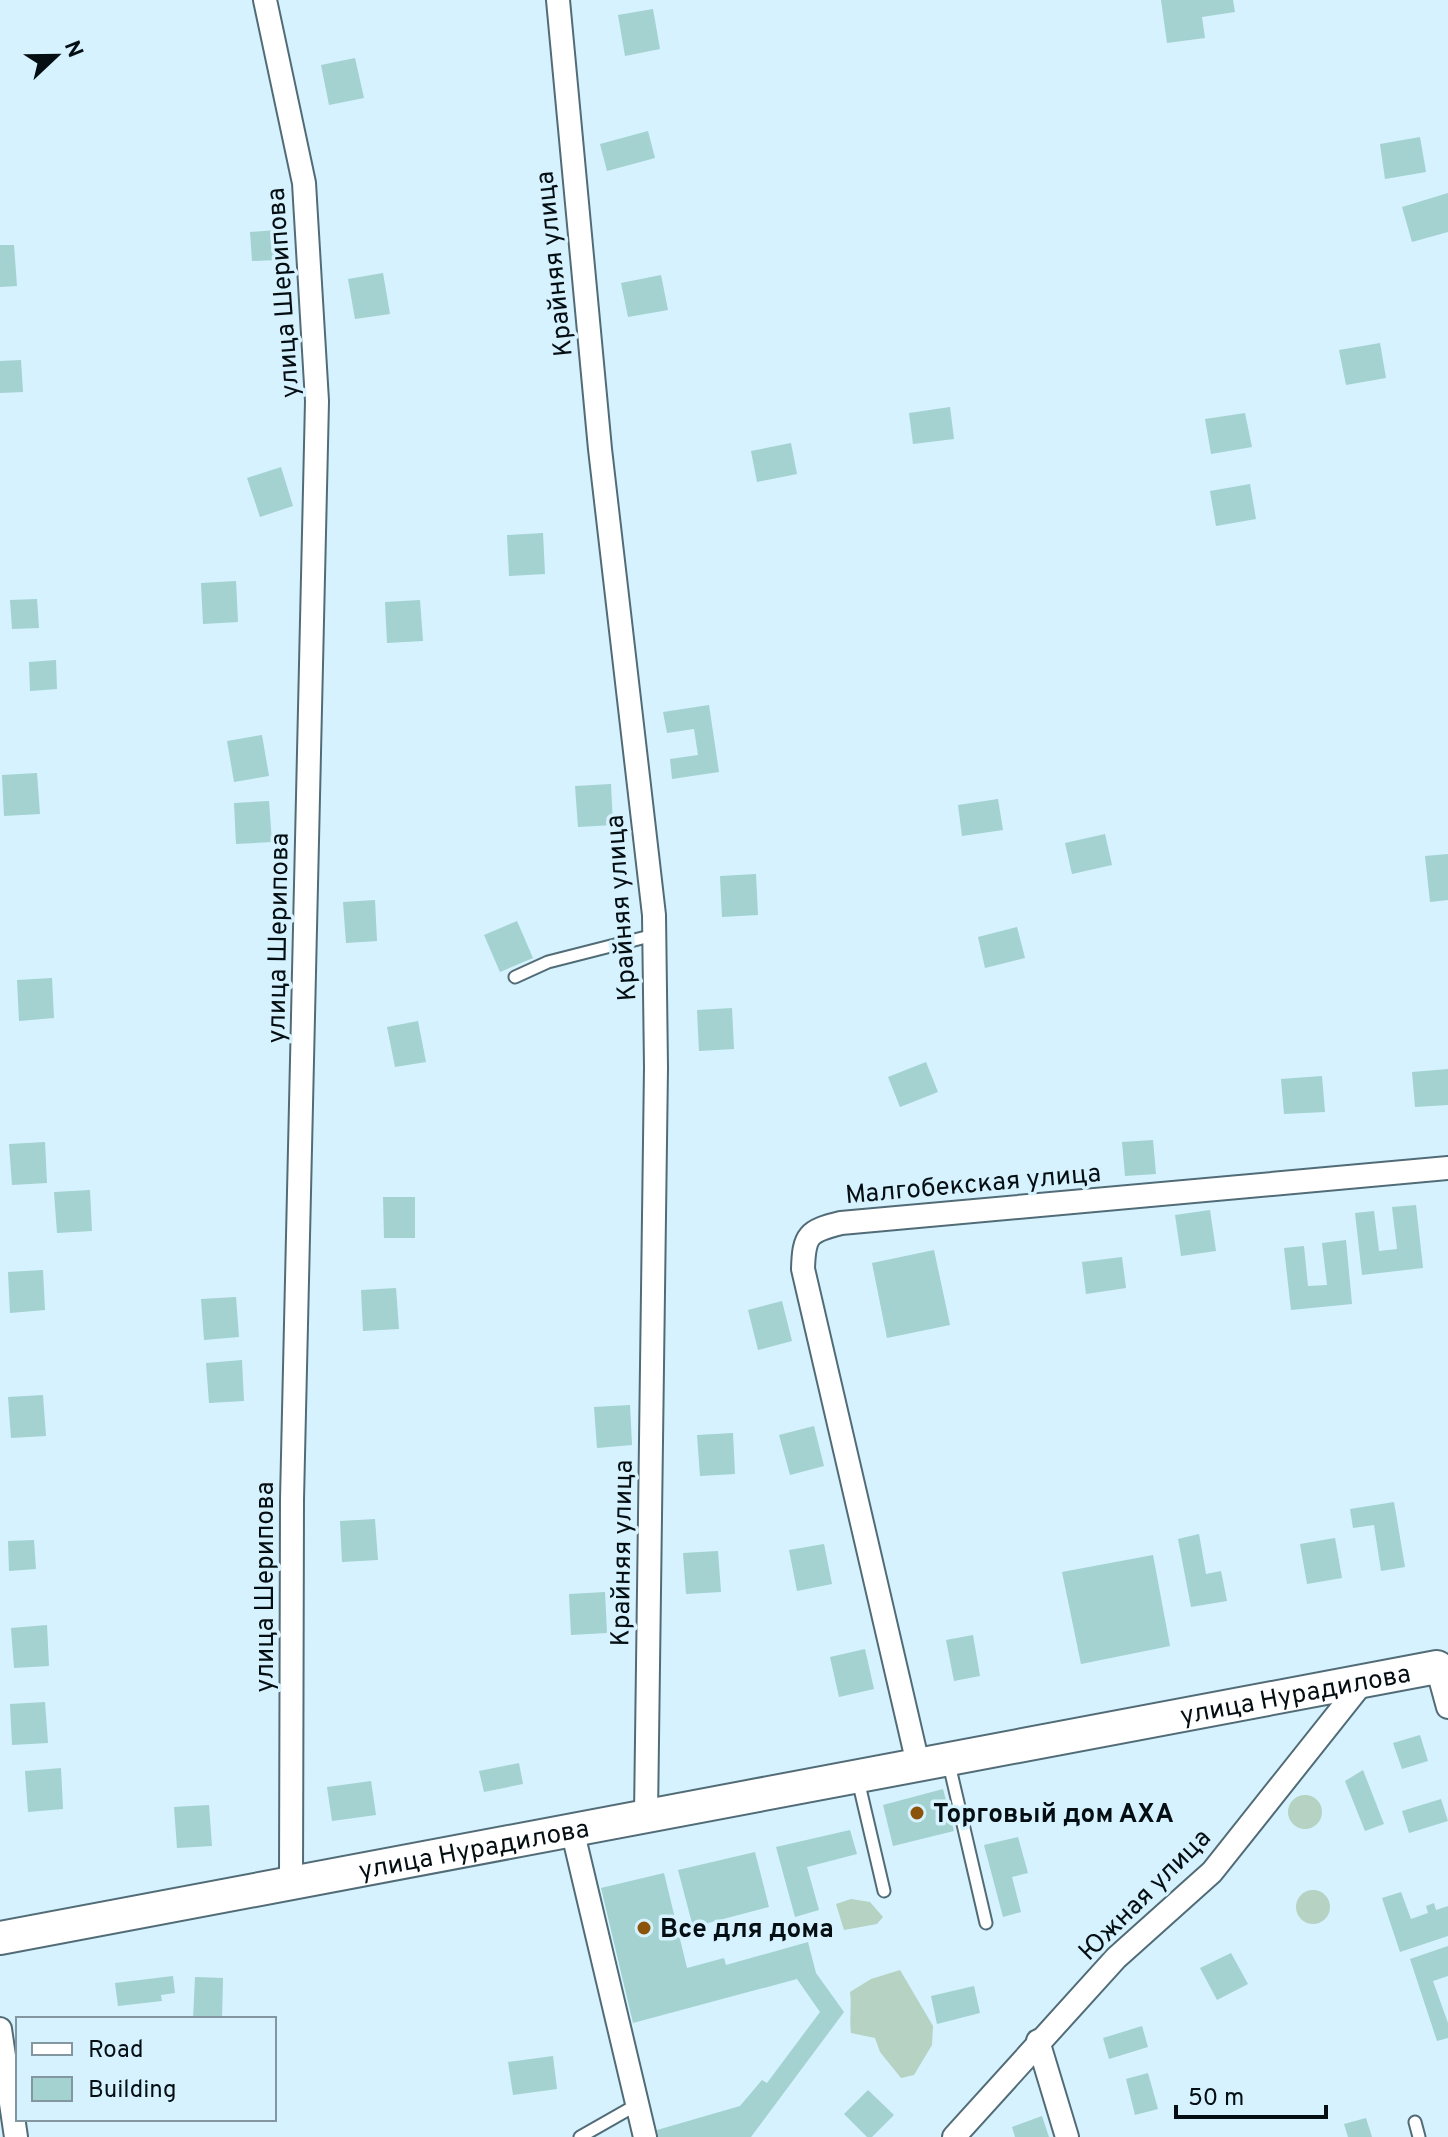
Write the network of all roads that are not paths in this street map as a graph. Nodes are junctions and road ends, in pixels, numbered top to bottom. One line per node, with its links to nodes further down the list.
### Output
1 (265, 0): 13 (street, улица Шерипова)
2 (558, 0): 3 (street, Крайняя улица)
3 (654, 935): 4 (lane); 11 (street, Крайняя улица)
4 (515, 977)
5 (1448, 1168): 9 (street, Малгобекская улица)
6 (1442, 1666): 7 (street, улица Нурадилова); 8 (street); 9 (street, улица Нурадилова)
7 (1363, 1682): 9 (street, улица Нурадилова); 18 (street, Южная улица)
8 (1448, 1707)
9 (943, 1760): 10 (street, улица Нурадилова); 15 (lane)
10 (857, 1776): 11 (street, улица Нурадилова); 14 (lane)
11 (646, 1815): 12 (street, улица Нурадилова)
12 (572, 1829): 13 (street, улица Нурадилова); 19 (street)
13 (291, 1882): 16 (street, улица Нурадилова)
14 (884, 1891)
15 (986, 1923)
16 (0, 1938)
17 (0, 2029): 21 (street)
18 (1038, 2041): 24 (street, Южная улица); 25 (street)
19 (638, 2104): 22 (lane); 23 (street)
20 (1415, 2122): 26 (lane)
21 (16, 2137)
22 (580, 2137)
23 (645, 2137)
24 (954, 2137)
25 (1067, 2137)
26 (1419, 2137)

